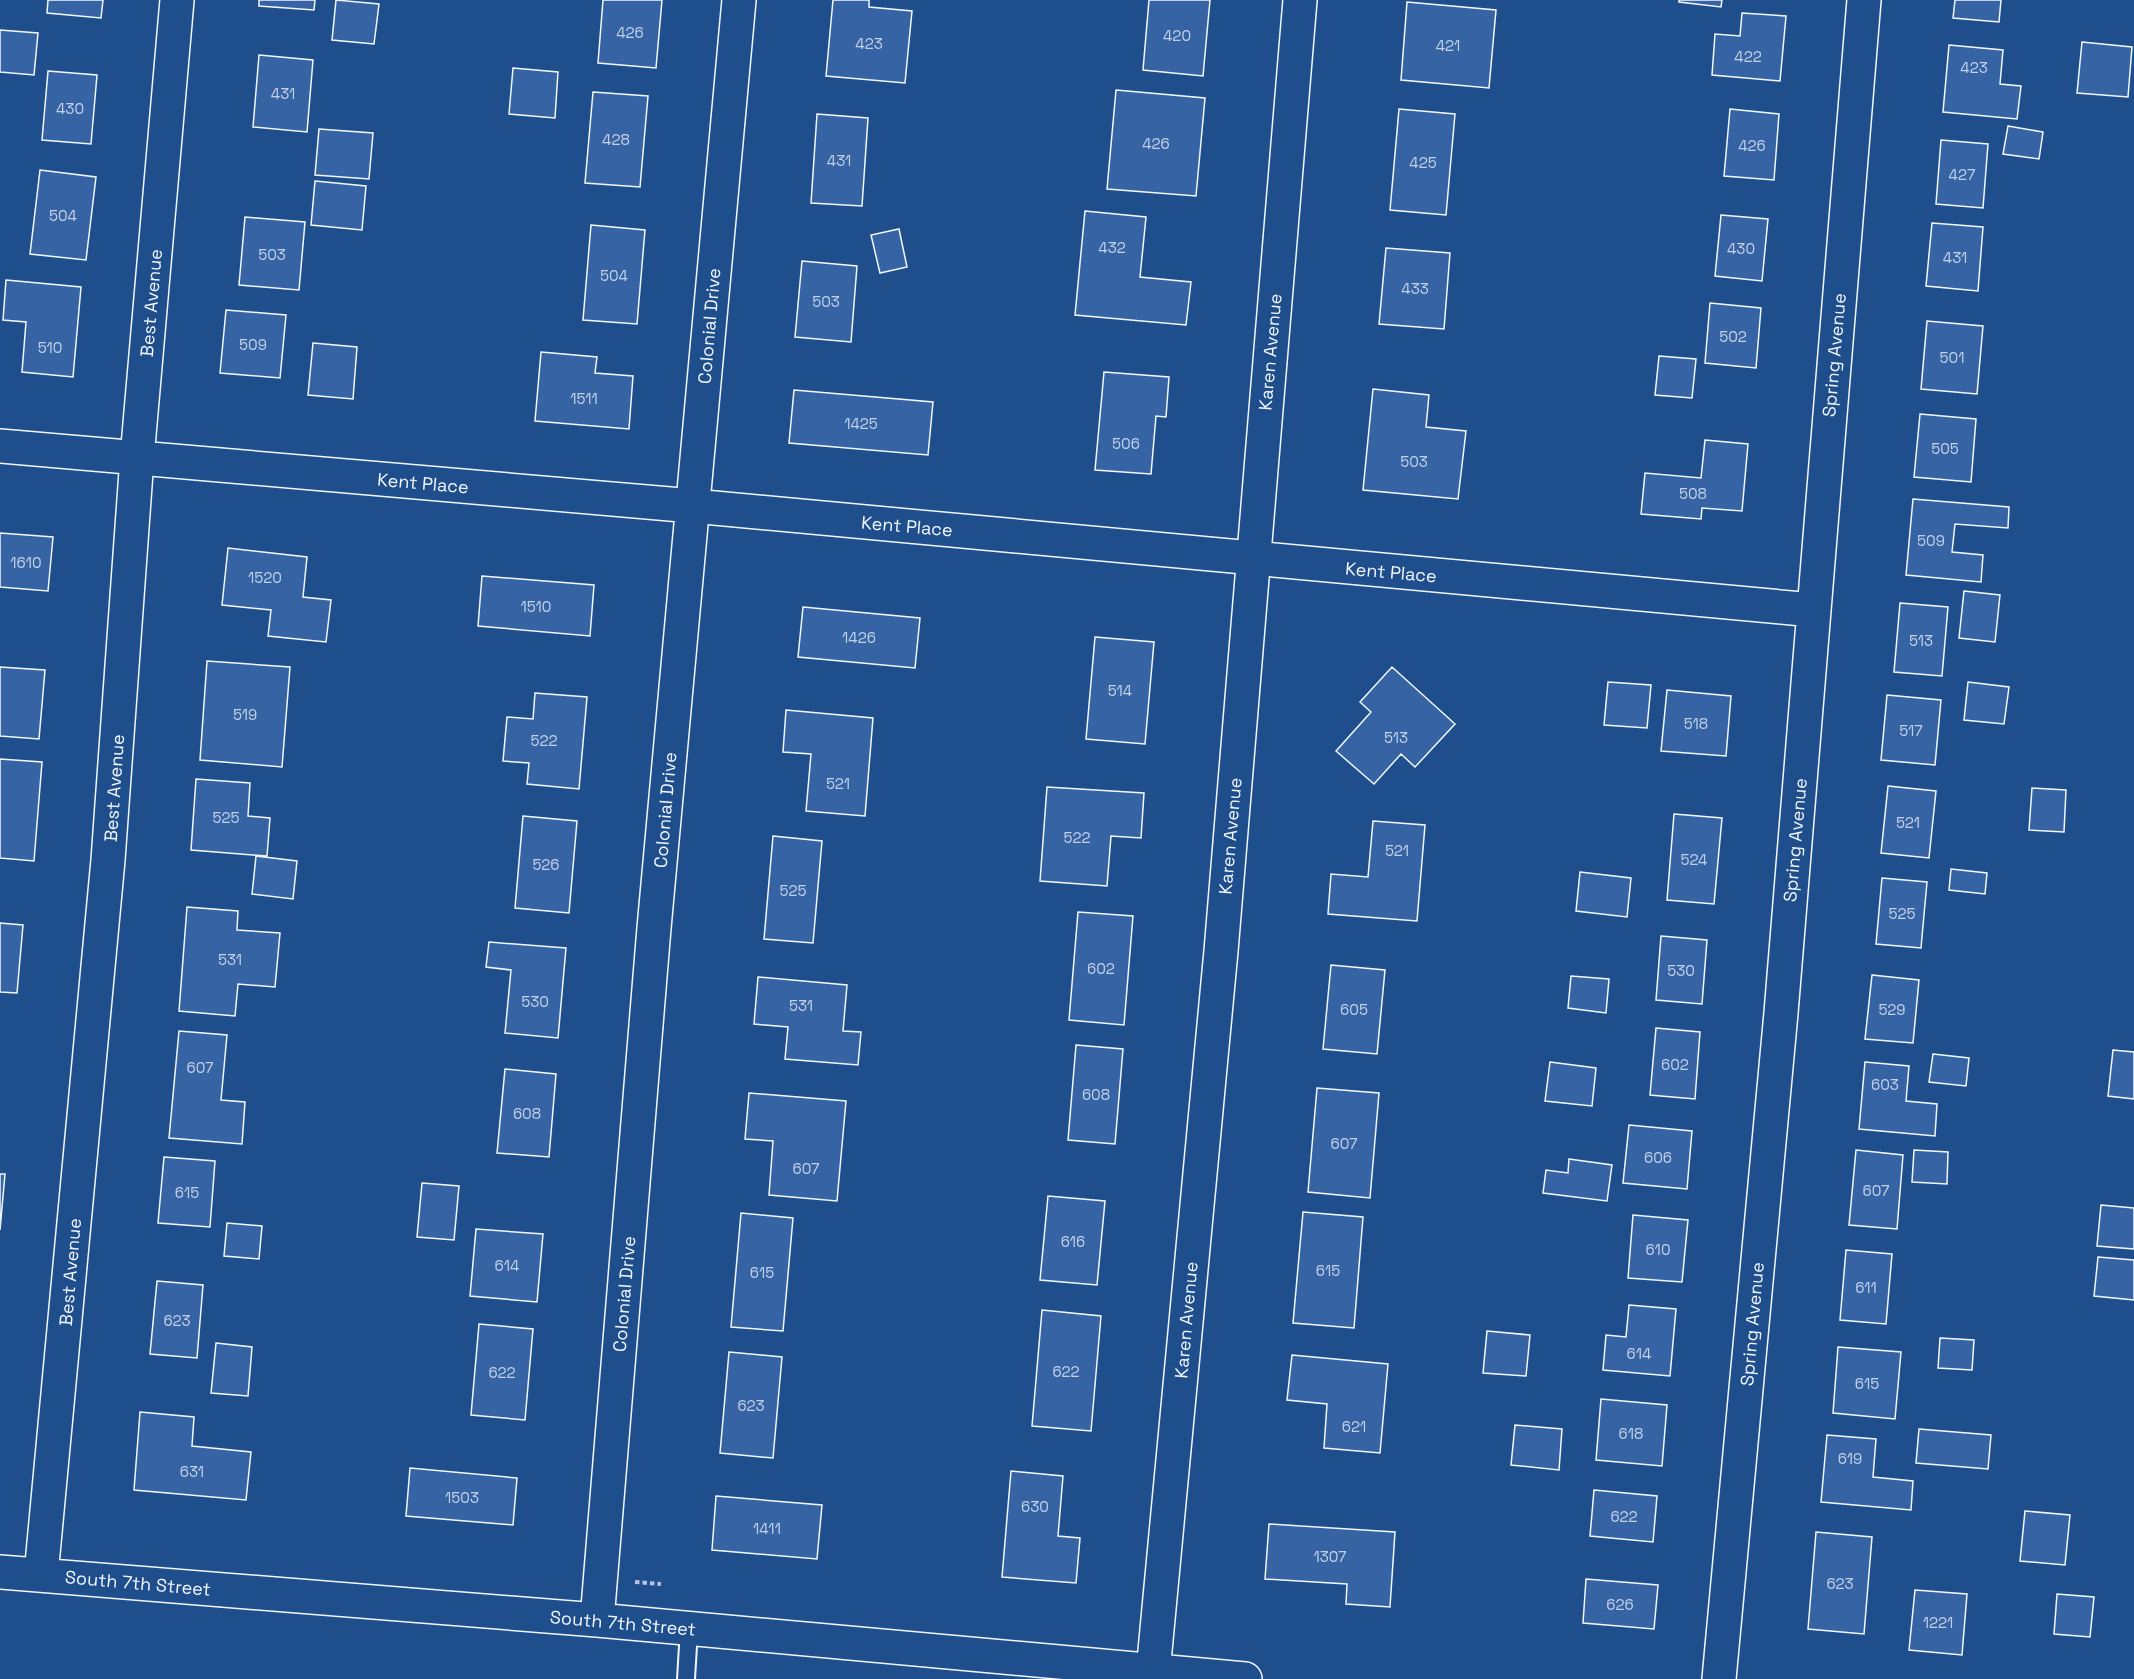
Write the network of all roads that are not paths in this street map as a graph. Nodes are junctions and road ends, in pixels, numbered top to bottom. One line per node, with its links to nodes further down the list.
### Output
1 (177, 0): 6 (street, Best Avenue)
2 (740, 0): 7 (street, Colonial Drive)
3 (1300, 0): 8 (street, Karen Avenue)
4 (1864, 0): 9 (street, Spring Avenue)
5 (0, 446): 6 (street, Kent Place)
6 (137, 458): 7 (street, Kent Place); 11 (street, Best Avenue)
7 (693, 506): 8 (street, Kent Place); 12 (street, Colonial Drive)
8 (1252, 558): 9 (street, Kent Place); 14 (street, Karen Avenue)
9 (1813, 610): 17 (street, Spring Avenue)
10 (0, 1572): 11 (street, South 7th Street)
11 (42, 1575): 12 (street, South 7th Street)
12 (597, 1620): 13 (street, South 7th Street)
13 (689, 1629): 14 (street, South 7th Street); 15 (lane)
14 (1153, 1676): 16 (street, South 7th Street)
15 (686, 1679)
16 (1245, 1679)
17 (1719, 1679)

